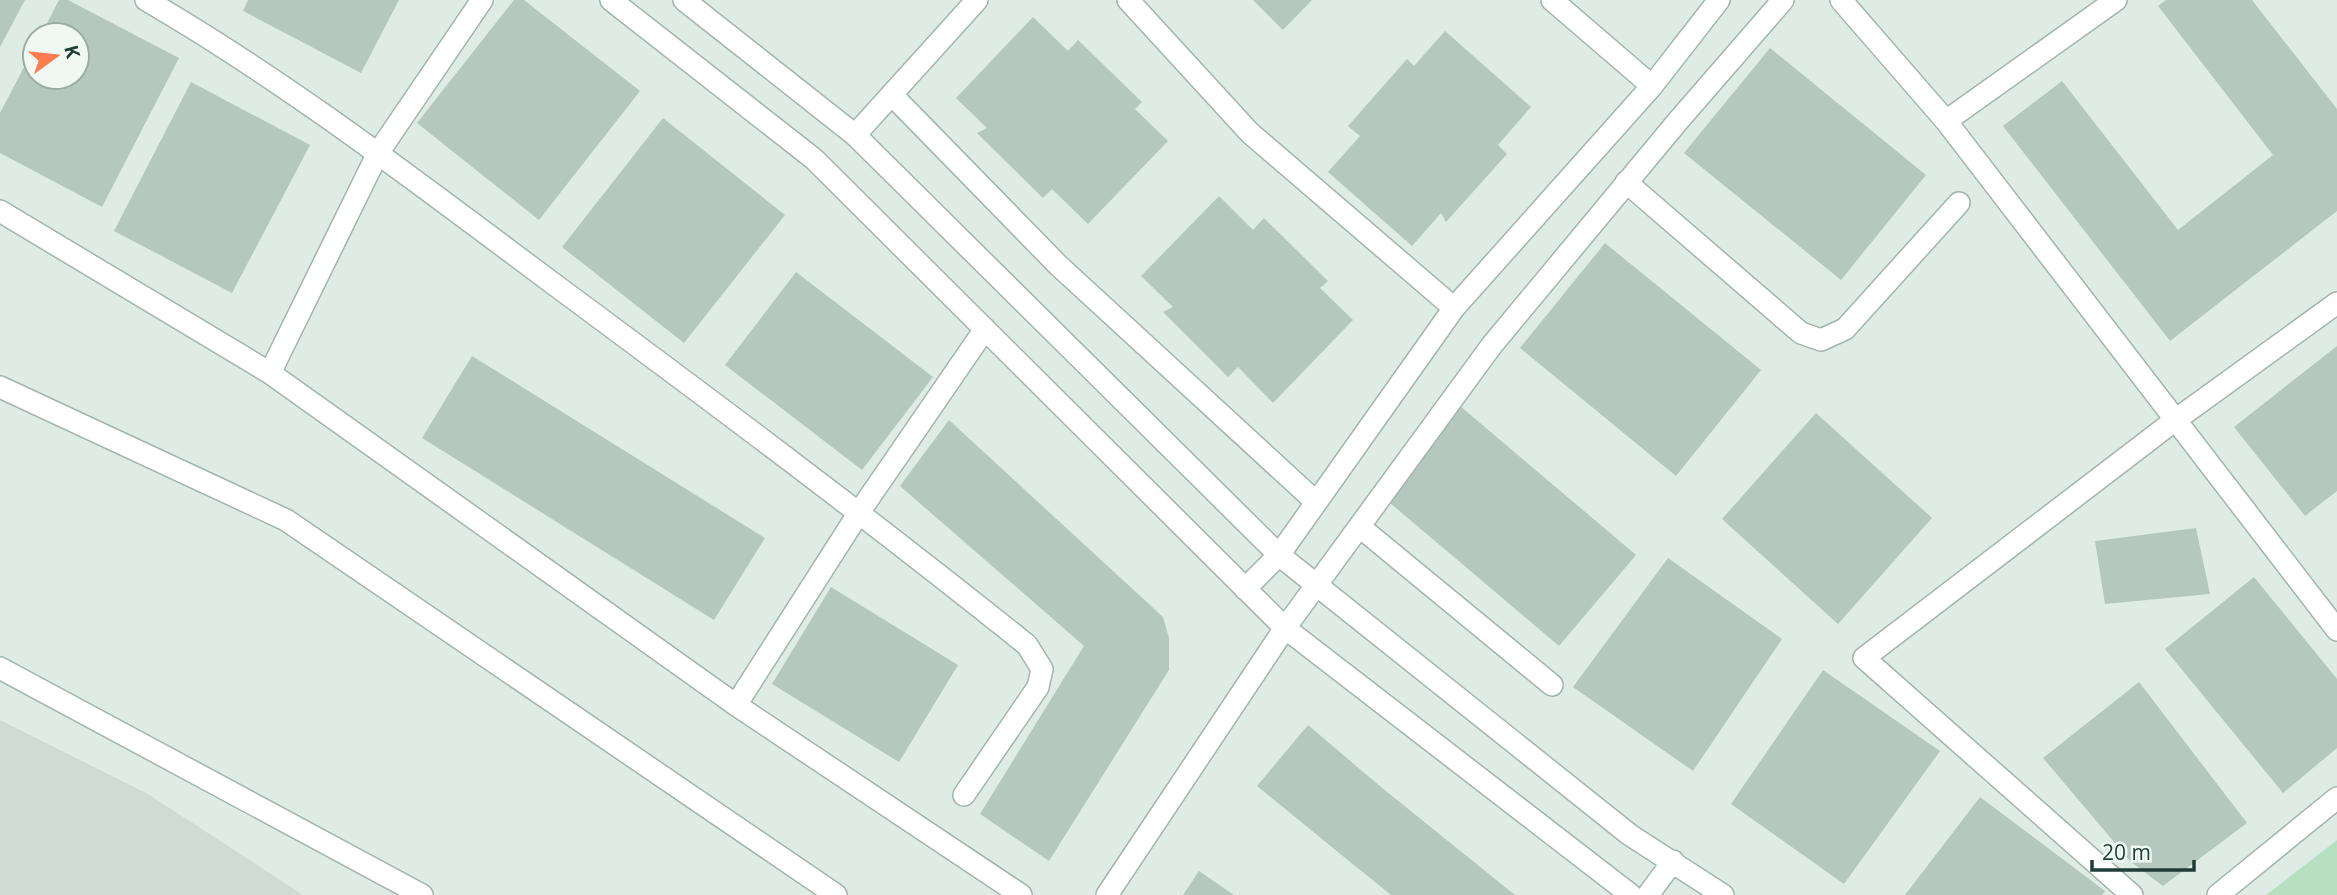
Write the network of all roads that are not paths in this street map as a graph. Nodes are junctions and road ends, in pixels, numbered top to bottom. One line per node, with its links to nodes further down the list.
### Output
1 (146, 0): 16 (street)
2 (482, 0): 16 (street)
3 (611, 0): 22 (street)
4 (684, 0): 15 (street)
5 (977, 0): 13 (street)
6 (1128, 0): 21 (street)
7 (1552, 0): 12 (street)
8 (1719, 0): 12 (street)
9 (1783, 0): 17 (street)
10 (1841, 0): 14 (street)
11 (2116, 0): 14 (street)
12 (1652, 86): 21 (street)
13 (892, 95): 15 (street); 26 (street)
14 (1946, 121): 25 (street)
15 (855, 135): 29 (street)
16 (378, 153): 23 (street); 27 (street)
17 (1626, 183): 18 (street); 28 (street)
18 (1959, 204)
19 (0, 211): 23 (street)
20 (2337, 303): 25 (street)
21 (1454, 308): 26 (street)
22 (985, 329): 27 (street); 31 (street)
23 (270, 373): 36 (street)
24 (1, 387): 41 (street)
25 (2174, 421): 33 (street); 47 (street)
26 (1316, 502): 29 (street)
27 (860, 511): 36 (street); 37 (street)
28 (1360, 527): 30 (street); 35 (street)
29 (1279, 555): 30 (street); 31 (street)
30 (1317, 586): 32 (street); 39 (street)
31 (1245, 589): 32 (street)
32 (1285, 628): 43 (street); 44 (street)
33 (2337, 630)
34 (0, 668): 40 (street)
35 (1552, 685)
36 (736, 705): 42 (street)
37 (964, 795)
38 (2337, 798): 48 (street)
39 (1673, 861): 45 (street); 46 (street)
40 (422, 895)
41 (836, 895)
42 (1021, 895)
43 (1107, 895)
44 (1631, 895)
45 (1648, 895)
46 (1723, 895)
47 (2132, 895)
48 (2218, 895)

